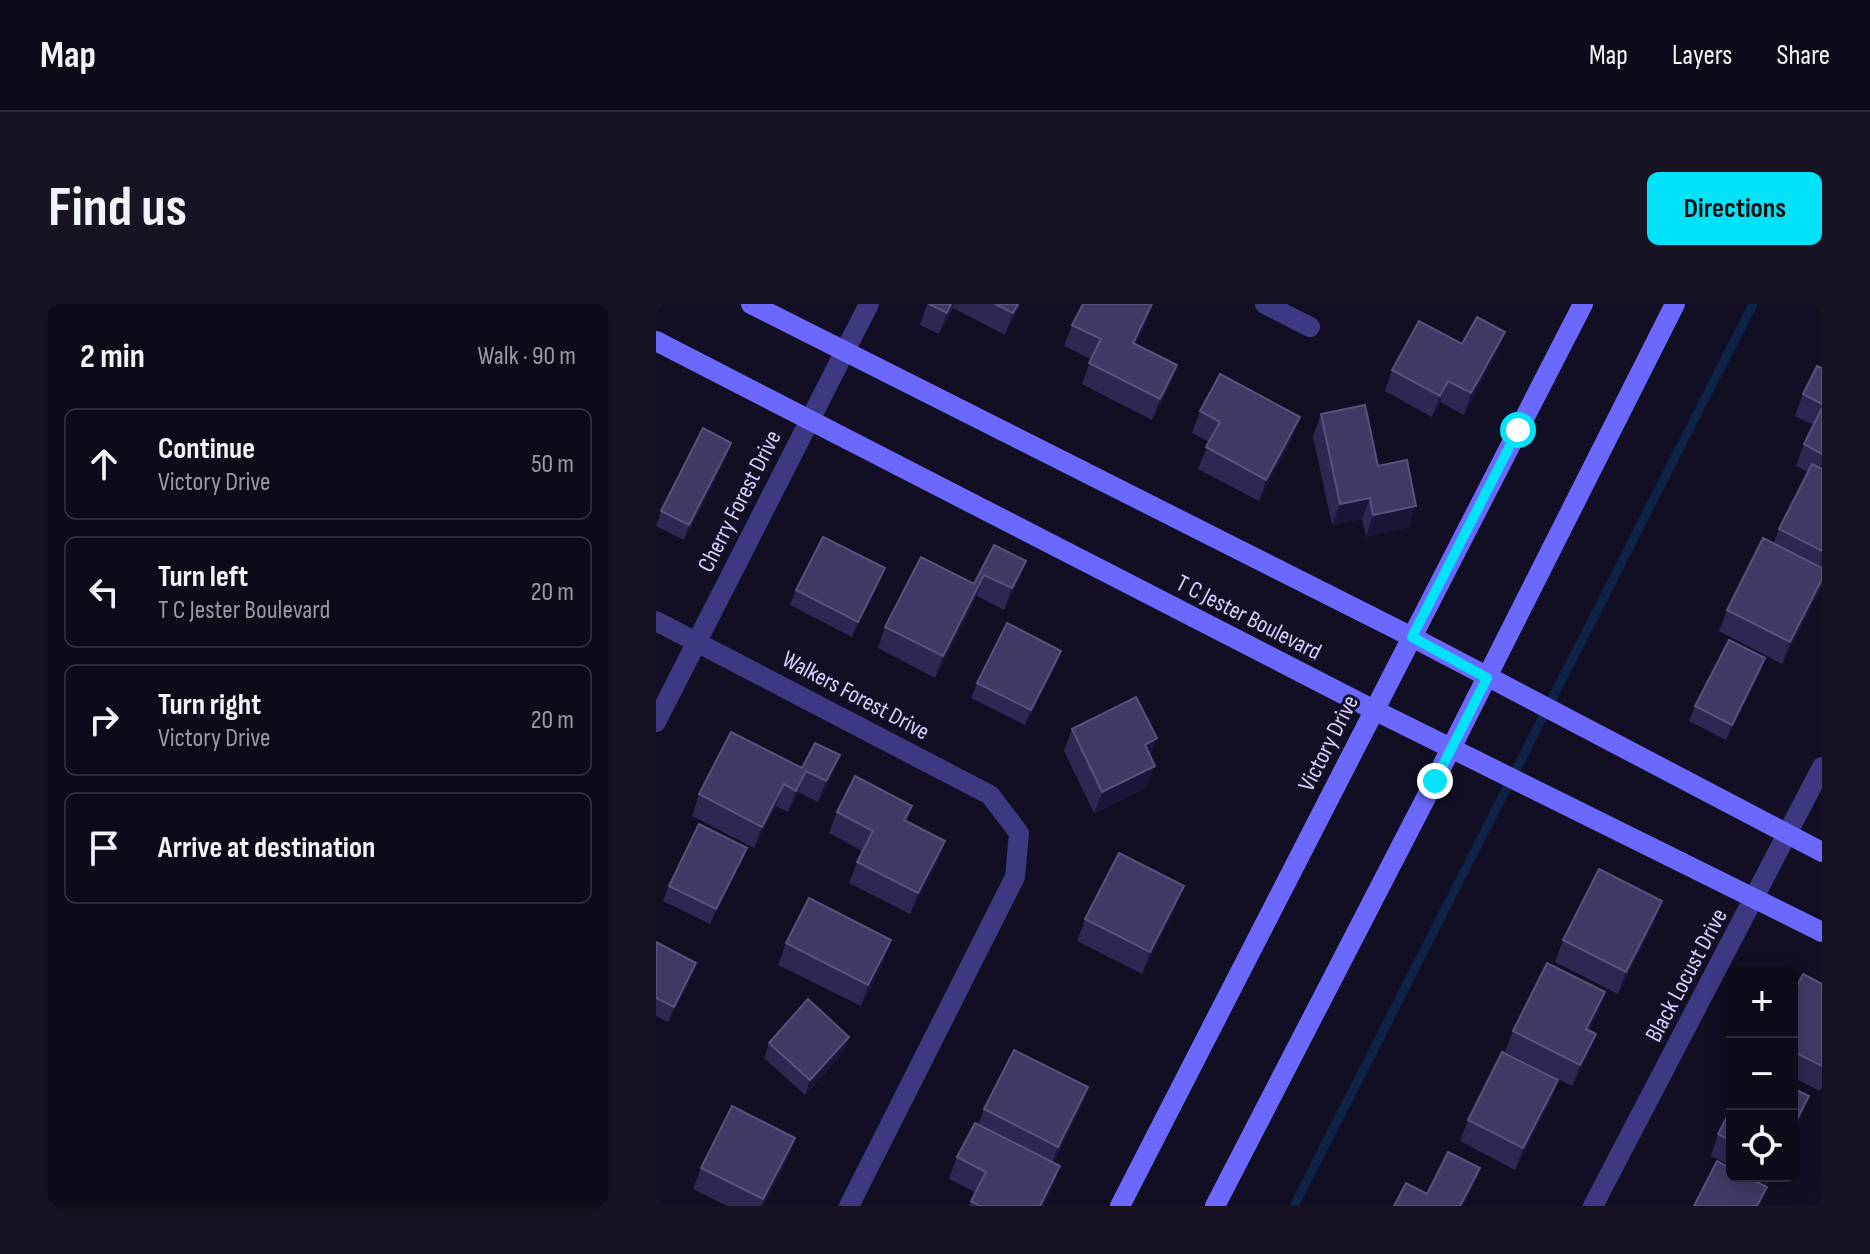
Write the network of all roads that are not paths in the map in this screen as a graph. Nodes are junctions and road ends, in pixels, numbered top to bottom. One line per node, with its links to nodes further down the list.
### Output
1 (751, 304): 8 (main road)
2 (869, 304): 8 (street, Cherry Forest Drive)
3 (1265, 304): 6 (street)
4 (1583, 304): 11 (main road, Victory Drive)
5 (1675, 304): 13 (main road)
6 (1310, 327)
7 (656, 341): 9 (main road, T C Jester Boulevard)
8 (846, 351): 9 (street, Cherry Forest Drive); 11 (main road)
9 (808, 421): 12 (street, Cherry Forest Drive); 14 (main road, T C Jester Boulevard)
10 (656, 621): 12 (street, Walkers Forest Drive)
11 (1412, 637): 13 (main road); 14 (main road, Victory Drive)
12 (697, 642): 15 (street, Cherry Forest Drive); 22 (street, Walkers Forest Drive)
13 (1487, 678): 16 (main road); 18 (main road)
14 (1374, 710): 16 (main road, T C Jester Boulevard); 23 (main road, Victory Drive)
15 (656, 722)
16 (1452, 748): 20 (main road, T C Jester Boulevard); 24 (main road)
17 (1822, 767): 18 (street, Black Locust Drive)
18 (1788, 834): 19 (main road); 20 (street, Black Locust Drive)
19 (1822, 852)
20 (1756, 898): 21 (main road, T C Jester Boulevard); 25 (street, Black Locust Drive)
21 (1822, 932)
22 (849, 1206)
23 (1120, 1206)
24 (1215, 1206)
25 (1593, 1206)

